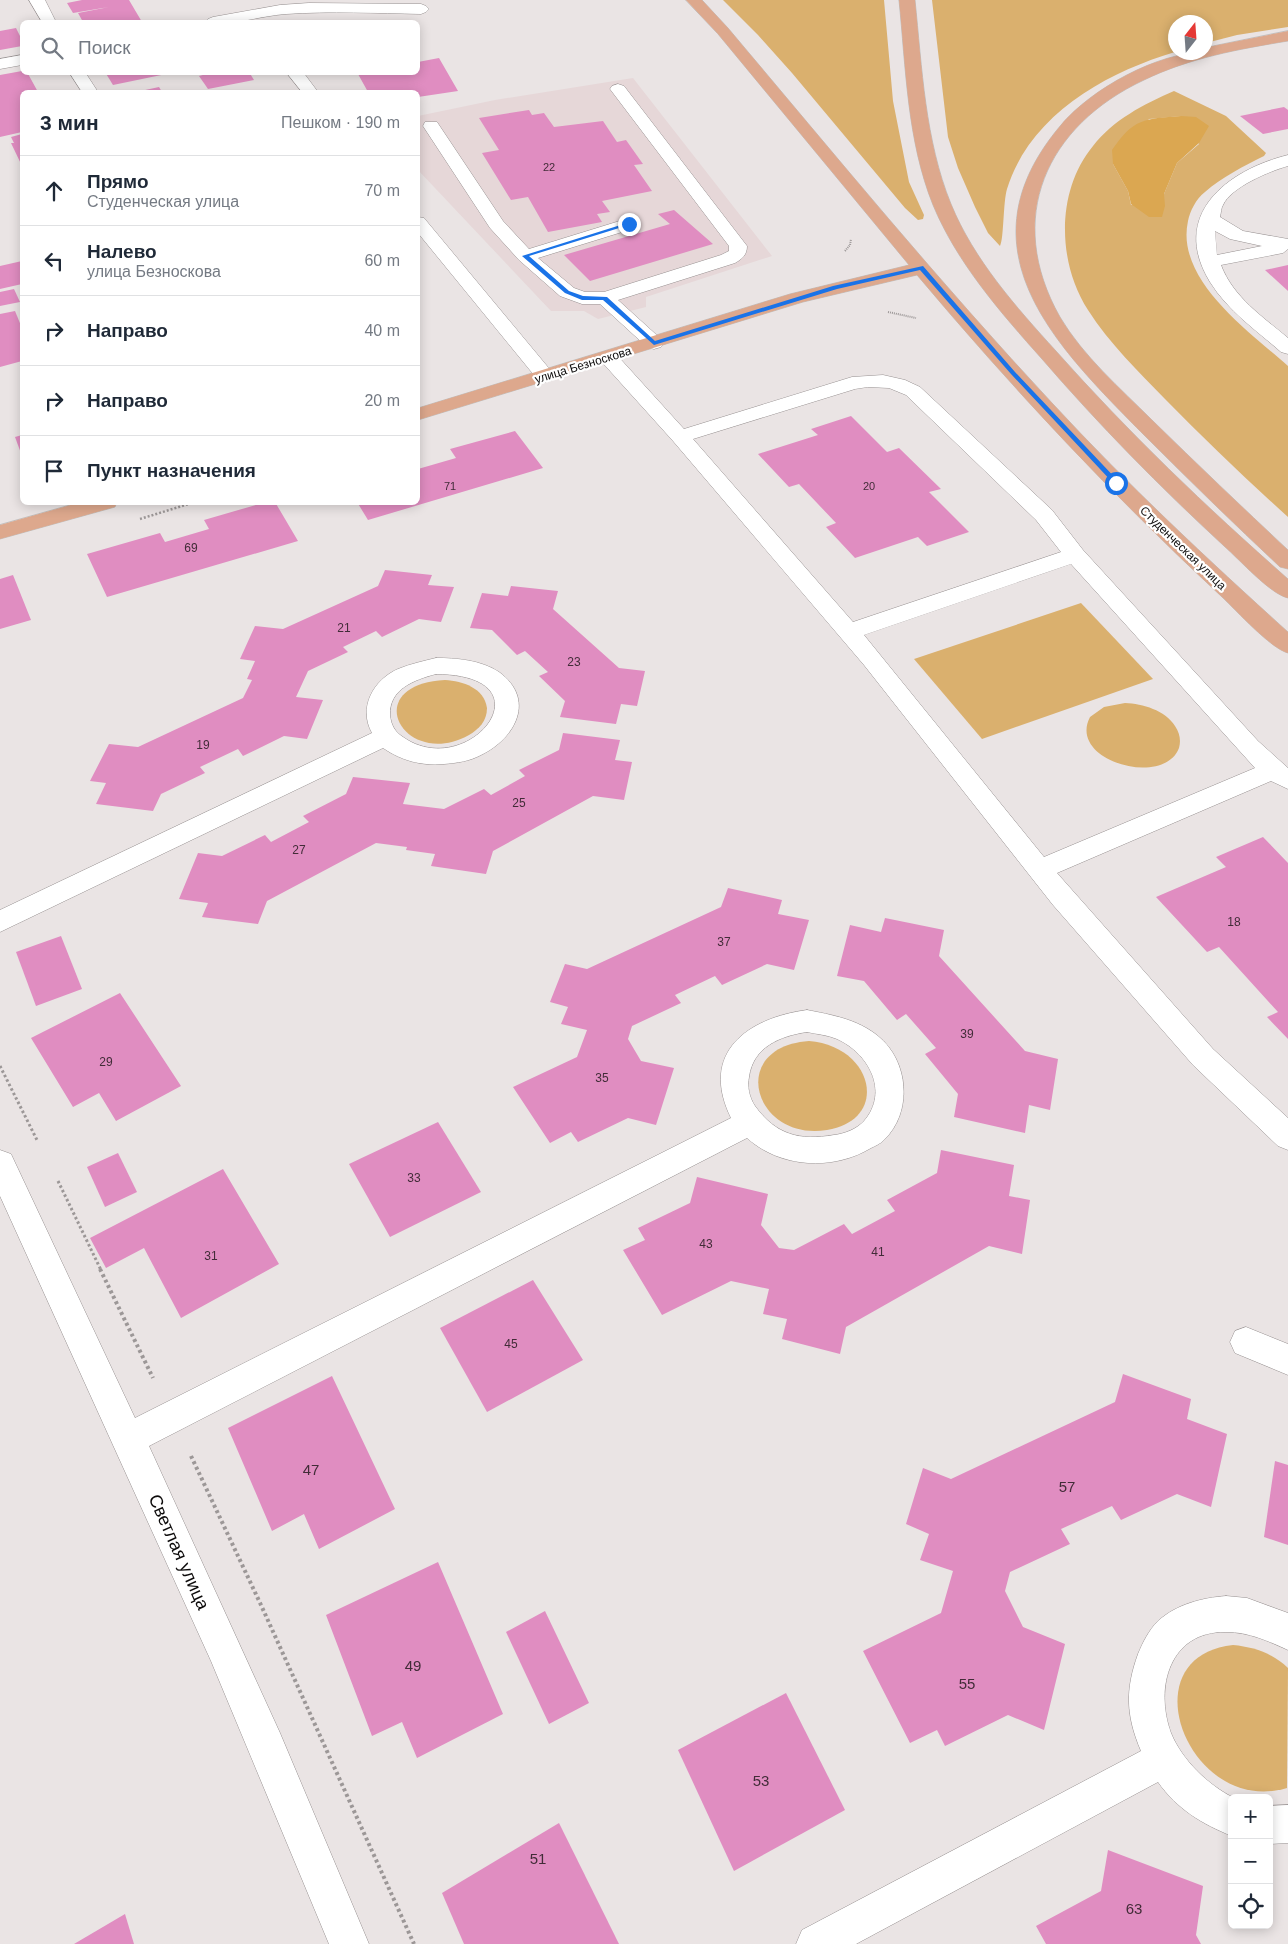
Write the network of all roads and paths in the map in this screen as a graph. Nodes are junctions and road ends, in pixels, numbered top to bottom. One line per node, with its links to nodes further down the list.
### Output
1 (37, 0): 6 (street)
2 (694, 0): 26 (main road, Студенческая улица)
3 (907, 0): 40 (main road)
4 (421, 9): 5 (street)
5 (246, 15): 7 (street)
6 (48, 20)
7 (222, 20)
8 (1288, 36): 39 (main road)
9 (20, 60): 10 (street)
10 (0, 64)
11 (79, 75): 13 (street)
12 (296, 75): 14 (street)
13 (89, 90)
14 (308, 90)
15 (618, 90): 27 (street)
16 (431, 126): 24 (street)
17 (1288, 160): 18 (street)
18 (1214, 206): 22 (street); 25 (street)
19 (420, 224): 33 (street)
20 (629, 224): 24 (street)
21 (851, 237): 23 (path)
22 (1288, 245): 25 (street)
23 (844, 251)
24 (525, 256): 27 (street)
25 (1210, 262): 31 (street)
26 (921, 268): 30 (main road, улица Безноскова); 42 (main road, Студенческая улица)
27 (605, 298): 30 (street)
28 (882, 311): 29 (path)
29 (918, 319)
30 (654, 343): 32 (main road, улица Безноскова)
31 (1288, 348)
32 (608, 357): 33 (main road, улица Безноскова); 35 (street)
33 (546, 376): 34 (main road, улица Безноскова)
34 (420, 413)
35 (680, 437): 38 (street); 41 (street)
36 (97, 505): 37 (main road)
37 (0, 532)
38 (1075, 555): 41 (street); 44 (street)
39 (1288, 562)
40 (1288, 591)
41 (848, 632): 45 (street)
42 (1288, 645)
43 (385, 737): 43 (street); 46 (street)
44 (1280, 775): 45 (street)
45 (1040, 870): 49 (street)
46 (0, 922)
47 (0, 1066): 50 (path)
48 (750, 1122): 48 (street); 55 (street)
49 (1288, 1137)
50 (39, 1143)
51 (0, 1163): 56 (street, Светлая улица)
52 (56, 1179): 55 (path)
53 (1246, 1342): 54 (street)
54 (1288, 1360)
55 (172, 1417): 56 (street); 63 (path)
56 (128, 1439): 62 (street, Светлая улица)
57 (1288, 1632): 58 (street)
58 (1164, 1759): 59 (street); 64 (street)
59 (1228, 1815)
60 (1288, 1824): 61 (street)
61 (1273, 1825)
62 (349, 1944)
63 (414, 1944)
64 (816, 1944)

